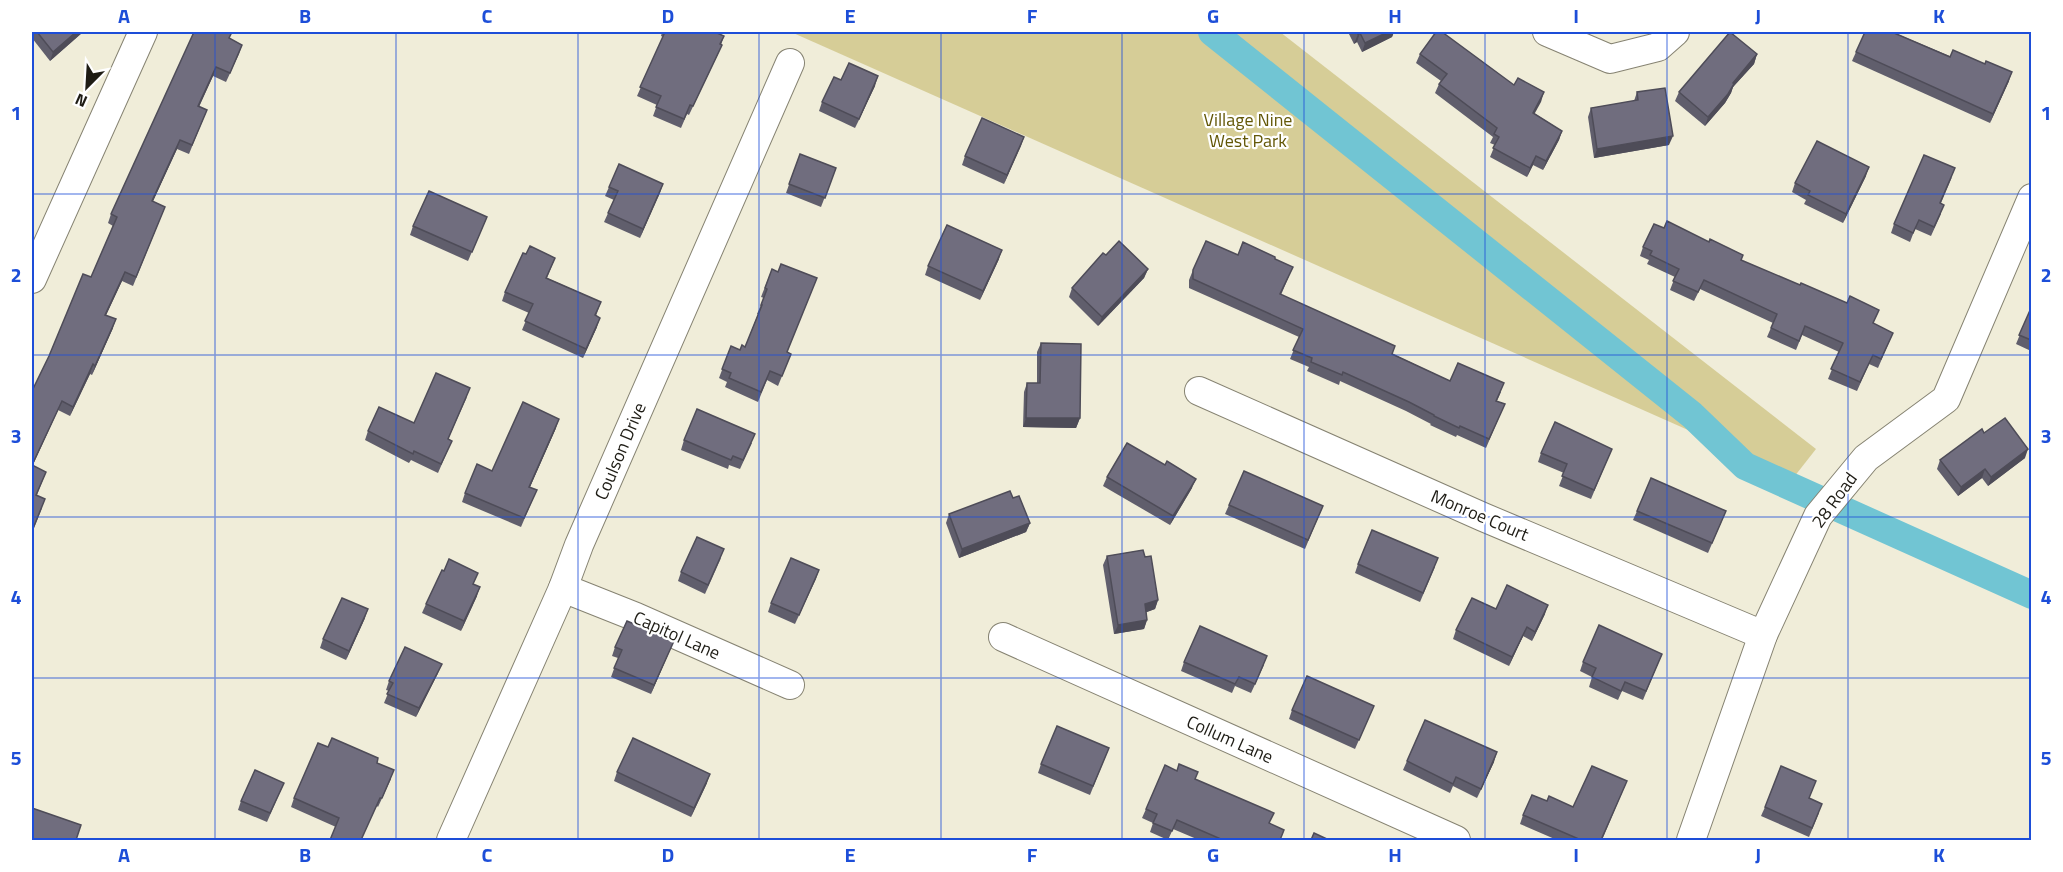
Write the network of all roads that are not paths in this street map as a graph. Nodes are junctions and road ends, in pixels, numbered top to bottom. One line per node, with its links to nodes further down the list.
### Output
1 (143, 32): 6 (street)
2 (1547, 32): 3 (street)
3 (1675, 32)
4 (790, 63): 8 (street, Coulson Drive)
5 (2031, 198): 9 (street, 28 Road)
6 (32, 279)
7 (1199, 391): 9 (street, Monroe Court)
8 (563, 588): 11 (street, Capitol Lane); 12 (street, Coulson Drive)
9 (1763, 635): 14 (street, 28 Road)
10 (1004, 637): 13 (street, Collum Lane)
11 (790, 685)
12 (451, 840)
13 (1456, 840)
14 (1691, 840)

